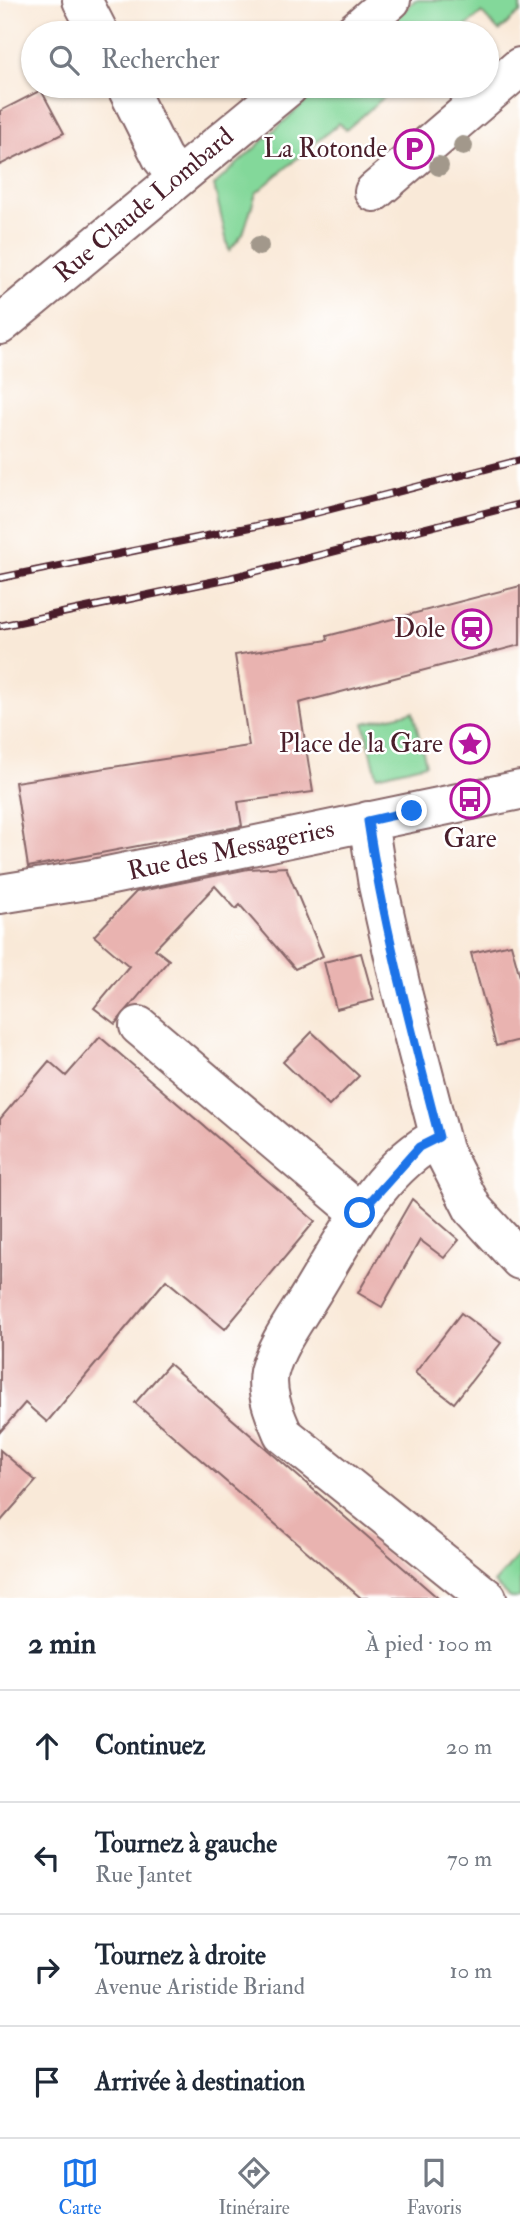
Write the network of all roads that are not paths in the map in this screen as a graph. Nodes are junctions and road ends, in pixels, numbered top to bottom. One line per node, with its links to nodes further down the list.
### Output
1 (82, 0): 3 (street)
2 (391, 0): 4 (street)
3 (93, 21)
4 (367, 21)
5 (520, 67): 6 (street)
6 (499, 85)
7 (132, 98): 10 (street)
8 (274, 98): 10 (street, Rue Claude Lombard)
9 (484, 98): 11 (street)
10 (177, 177): 12 (street, Rue Claude Lombard)
11 (374, 192)
12 (0, 325)
13 (520, 790): 14 (street, Rue des Messageries)
14 (368, 821): 15 (street, Rue des Messageries); 17 (street)
15 (0, 894)
16 (139, 1026): 18 (street)
17 (439, 1137): 18 (street); 19 (street)
18 (360, 1213): 20 (street)
19 (520, 1260)
20 (487, 1598)

